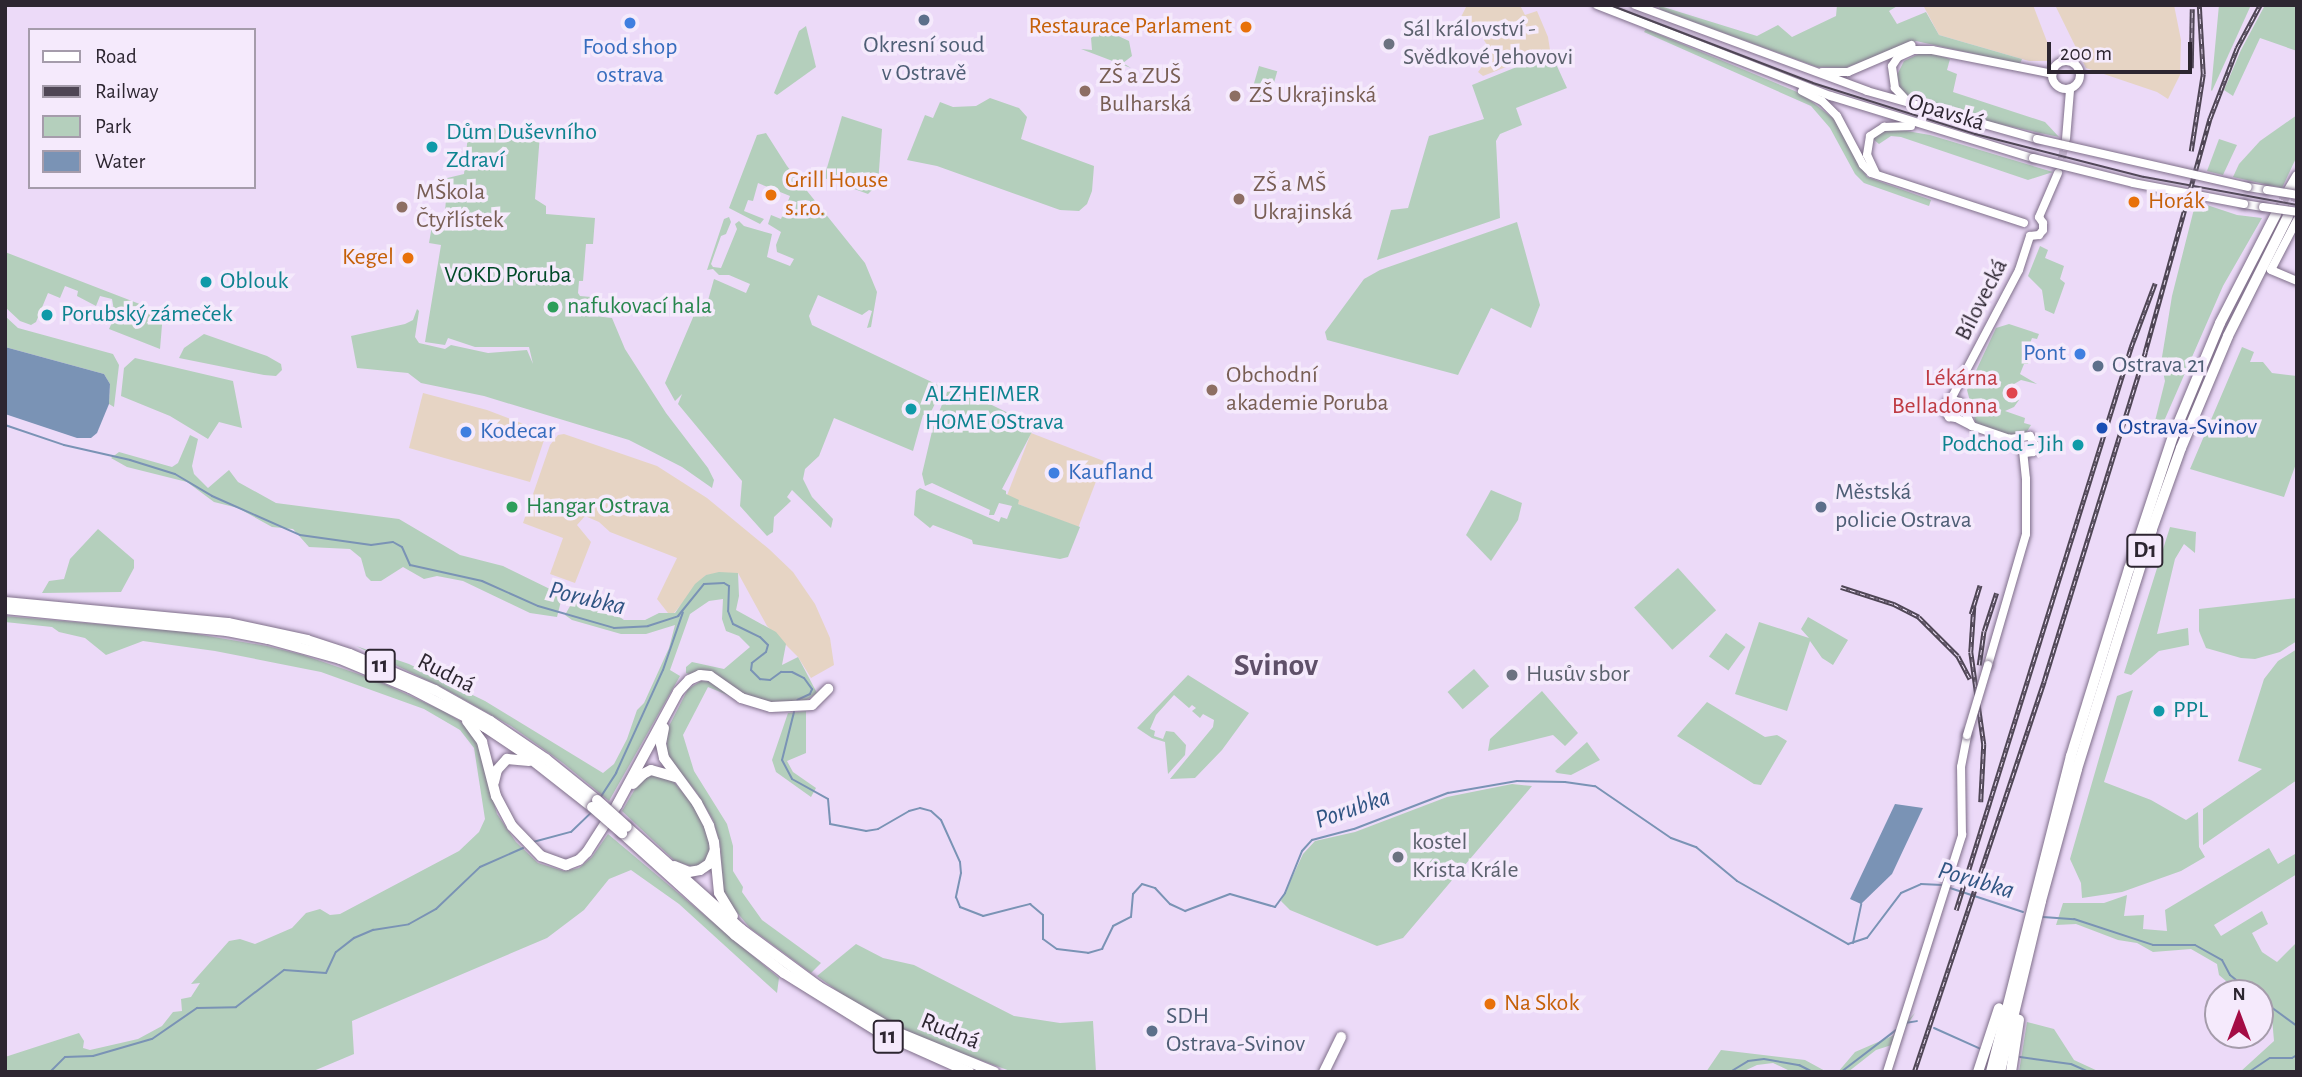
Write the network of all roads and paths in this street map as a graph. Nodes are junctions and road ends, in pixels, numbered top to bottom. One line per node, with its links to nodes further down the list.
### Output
1 (1597, 5): 5 (main road, Opavská)
2 (1635, 5): 4 (main road, Opavská)
3 (1961, 56): 4 (main road); 6 (main road); 8 (main road)
4 (1806, 69): 8 (main road, Opavská)
5 (1769, 73): 9 (main road, Opavská); 12 (main road)
6 (2053, 74): 7 (main road); 7 (main road)
7 (2070, 90): 10 (main road)
8 (1912, 105): 14 (main road, Opavská, bridge)
9 (1921, 125): 12 (main road); 15 (main road, Opavská, bridge)
10 (2066, 139)
11 (2058, 173): 16 (main road)
12 (1878, 176): 17 (main road)
13 (2297, 176): 14 (highway)
14 (2293, 192)
15 (2289, 215): 19 (main road); 39 (highway, D1)
16 (2039, 217): 17 (main road); 18 (main road)
17 (2024, 223): 18 (main road)
18 (2030, 236): 20 (main road, Bílovecká)
19 (2297, 281)
20 (1963, 380): 21 (main road, Bílovecká); 22 (main road)
21 (1950, 401): 22 (main road); 22 (main road)
22 (1960, 411): 47 (main road, bridge)
23 (5, 602): 25 (highway, 11)
24 (5, 609): 25 (highway, 11)
25 (117, 614): 26 (highway, 11)
26 (131, 615): 28 (highway, Rudná / 11); 34 (highway, Rudná / 11)
27 (828, 689): 29 (highway)
28 (451, 708): 31 (highway, Rudná / 11); 33 (highway)
29 (665, 718): 30 (highway); 32 (highway)
30 (646, 752): 32 (highway); 35 (highway)
31 (541, 766): 33 (highway); 34 (highway, Rudná / 11)
32 (676, 777): 35 (highway); 37 (highway)
33 (493, 785): 35 (highway)
34 (594, 804): 36 (highway, 11, bridge)
35 (617, 805)
36 (625, 830): 38 (highway, Rudná / 11); 41 (highway, Rudná / 11)
37 (715, 850): 38 (highway); 40 (highway)
38 (664, 860): 40 (highway, Rudná / 11)
39 (2029, 930): 48 (highway); 49 (highway, D1); 50 (highway, D1); 51 (highway)
40 (760, 945): 41 (highway, Rudná / 11)
41 (789, 972): 42 (highway, Rudná / 11)
42 (815, 989): 44 (highway, Rudná / 11); 45 (highway, Rudná / 11)
43 (1341, 1037): 46 (highway)
44 (969, 1072)
45 (994, 1072)
46 (1324, 1072)
47 (1887, 1072)
48 (1978, 1072)
49 (1990, 1072)
50 (2000, 1072)
51 (2011, 1072)

